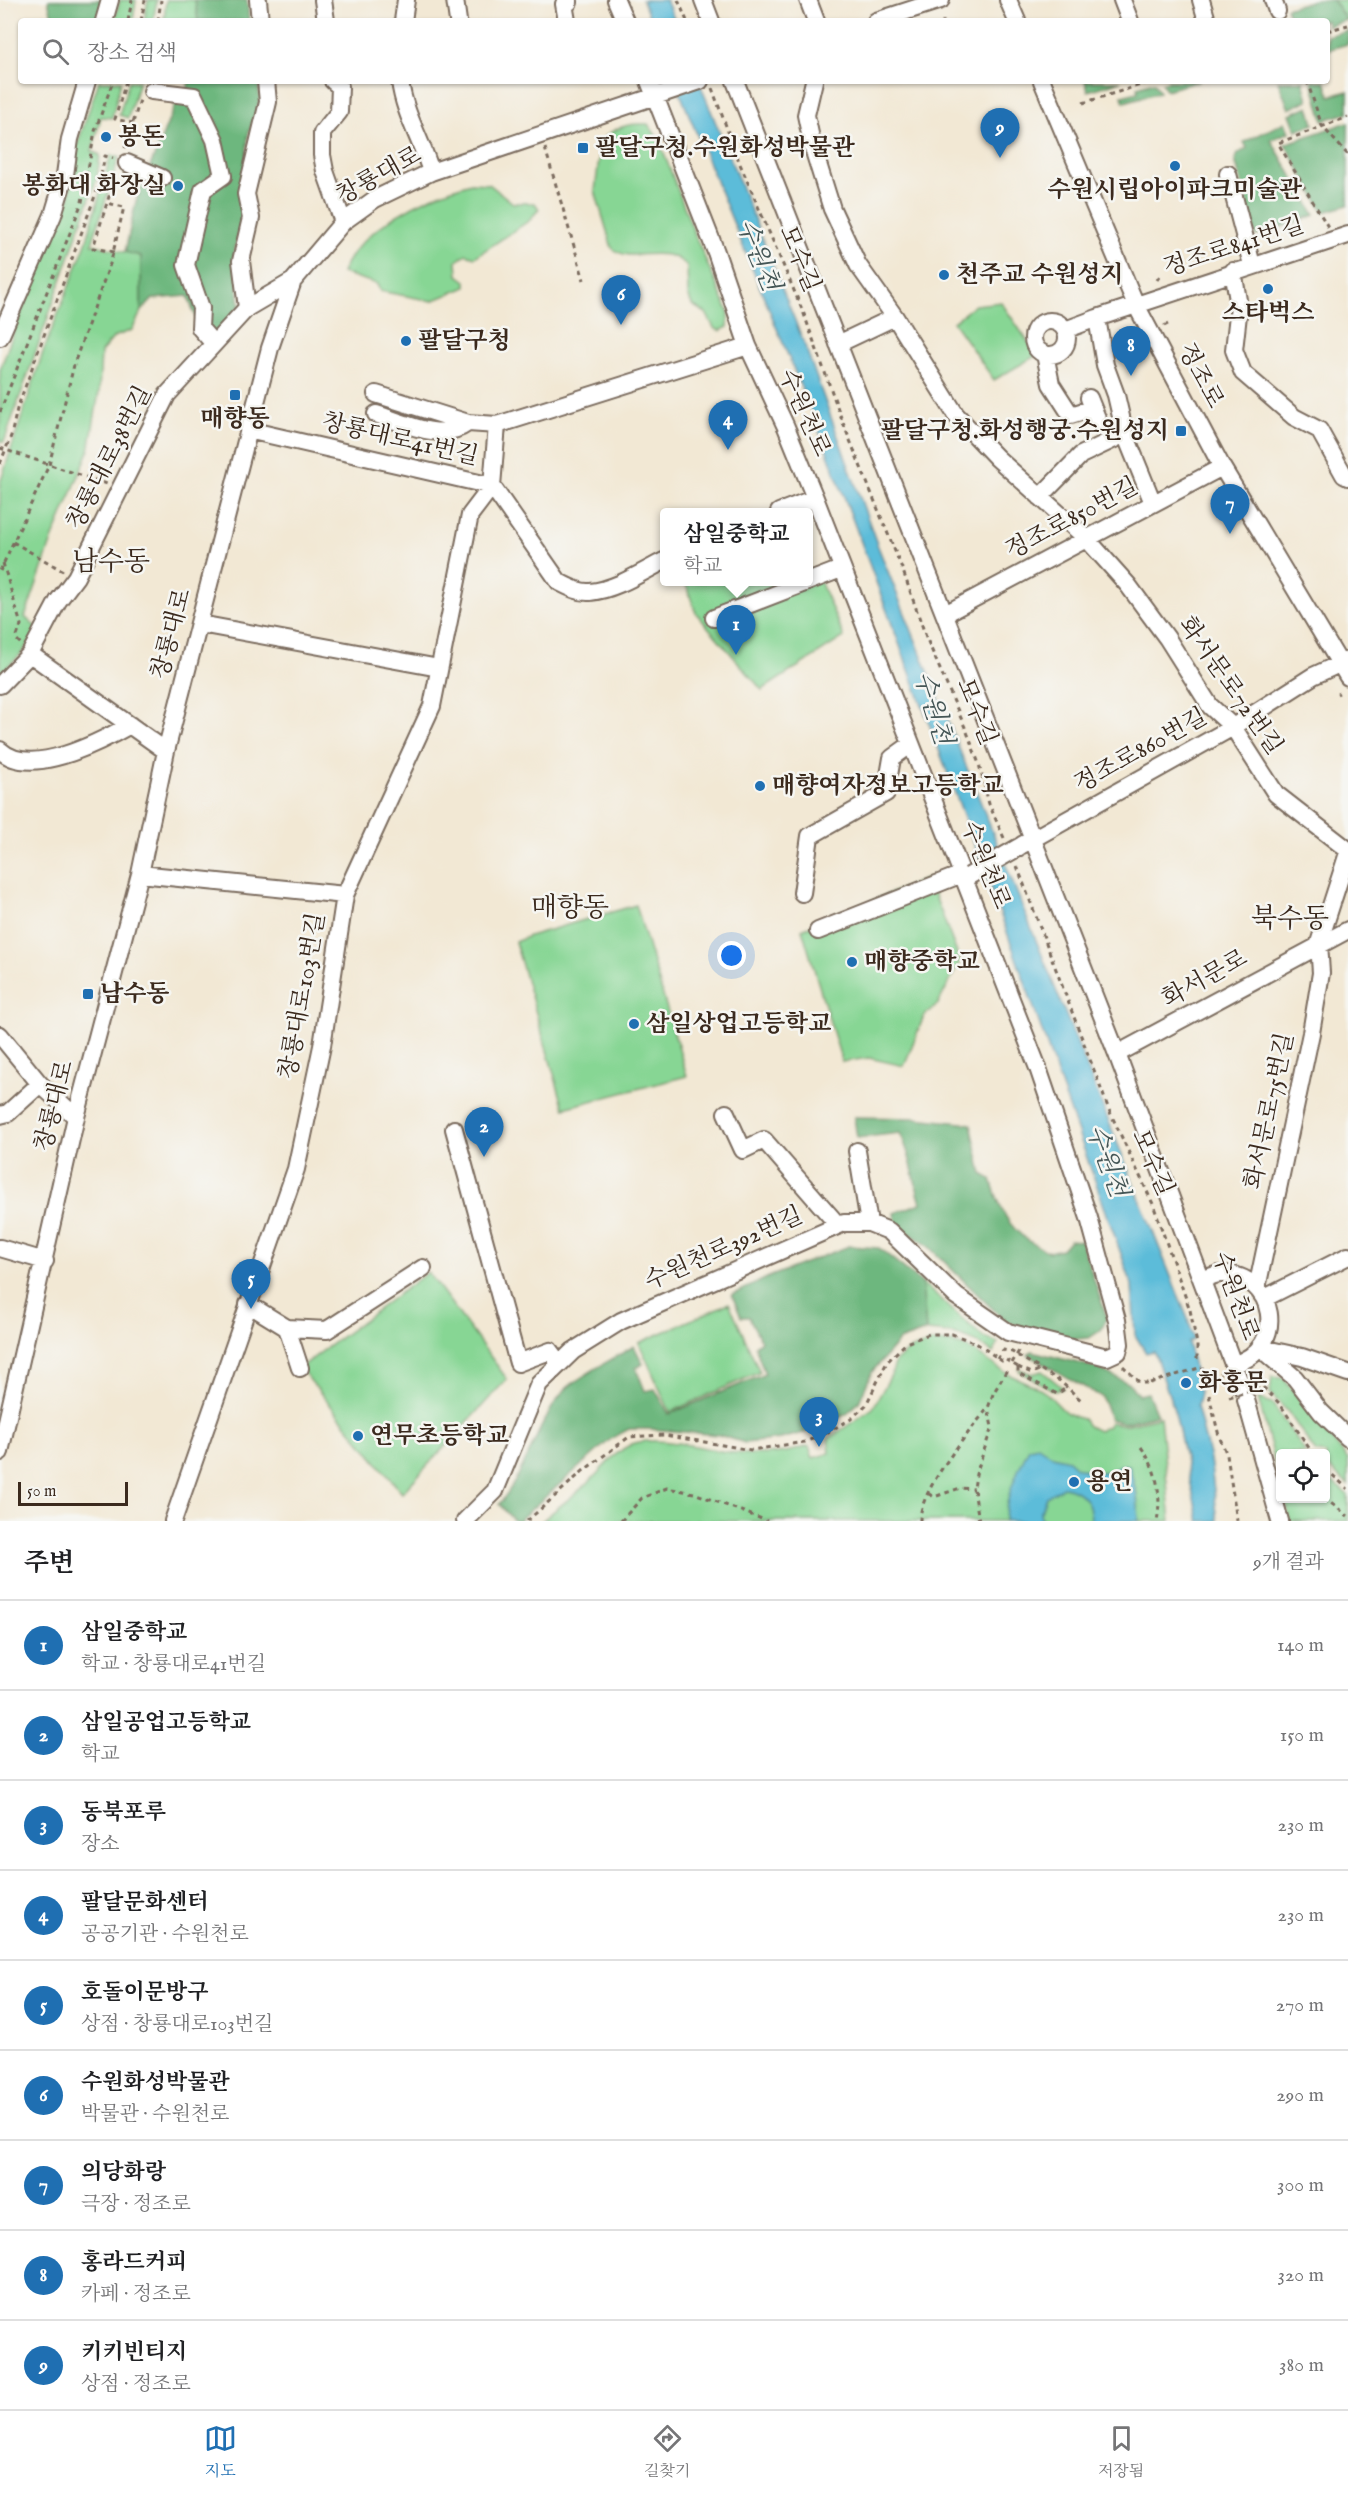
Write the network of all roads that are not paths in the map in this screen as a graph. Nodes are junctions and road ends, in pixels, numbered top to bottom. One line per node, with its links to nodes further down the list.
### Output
1 (110, 0): 15 (street)
2 (258, 0): 16 (street)
3 (323, 0): 17 (street)
4 (406, 0): 18 (street)
5 (455, 0): 19 (street)
6 (568, 0): 20 (street)
7 (615, 0): 21 (street)
8 (703, 0): 22 (street)
9 (808, 0): 23 (street)
10 (941, 0): 14 (street)
11 (1008, 0): 25 (street)
12 (1122, 0): 26 (street)
13 (1201, 0): 27 (street)
14 (897, 7): 24 (street)
15 (105, 18)
16 (260, 18)
17 (326, 18)
18 (403, 18)
19 (458, 18)
20 (566, 18)
21 (624, 18)
22 (710, 18)
23 (815, 18)
24 (880, 18)
25 (1016, 18)
26 (1129, 18)
27 (1206, 18)
28 (86, 84): 52 (street)
29 (266, 84): 48 (street)
30 (341, 84): 42 (street)
31 (682, 84): 36 (street, 창룡대로)
32 (736, 84): 54 (street, 수원천로)
33 (813, 84): 49 (street, 화서문로72번길)
34 (1043, 84): 47 (street, 정조로)
35 (400, 86): 39 (street)
36 (652, 89): 39 (street, 창룡대로); 55 (street, 수원천로)
37 (152, 91): 53 (street)
38 (127, 163): 41 (street)
39 (431, 172): 42 (street, 창룡대로)
40 (1228, 174): 44 (street)
41 (162, 178)
42 (343, 222): 46 (street, 창룡대로)
43 (1342, 237): 44 (street, 정조로841번길)
44 (1252, 265): 45 (street, 정조로841번길)
45 (1233, 271): 47 (street, 정조로841번길); 65 (street)
46 (293, 281): 48 (street, 창룡대로38번길); 62 (street, 창룡대로)
47 (1136, 305): 50 (street, 정조로841번길); 64 (street, 정조로)
48 (247, 308): 53 (street, 창룡대로38번길)
49 (895, 317): 54 (street); 67 (street, 화서문로72번길)
50 (1097, 318): 51 (street, 정조로841번길); 63 (street)
51 (1065, 330): 56 (street); 56 (street)
52 (0, 337)
53 (214, 344): 79 (street, 창룡대로38번길)
54 (838, 344): 76 (street, 수원천로)
55 (748, 346): 60 (street); 68 (street, 수원천로)
56 (1045, 354): 61 (street)
57 (376, 394): 59 (street)
58 (376, 414): 59 (street)
59 (468, 423): 60 (street)
60 (497, 424): 66 (street)
61 (1101, 428)
62 (249, 430): 66 (street, 창룡대로41번길); 78 (street, 창룡대로)
63 (1125, 434): 67 (street); 69 (street)
64 (1222, 467): 69 (street, 정조로850번길); 80 (street, 정조로)
65 (1348, 477)
66 (492, 486): 72 (street, 창룡대로41번길); 81 (street, 창룡대로103번길)
67 (1040, 497): 71 (street, 화서문로72번길)
68 (814, 498): 70 (street); 73 (street, 수원천로)
69 (1154, 503): 71 (street, 정조로850번길)
70 (791, 508)
71 (1086, 538): 76 (street, 정조로850번길); 84 (street, 화서문로72번길)
72 (660, 563)
73 (841, 569): 74 (street); 85 (street, 수원천로)
74 (813, 580)
75 (797, 586): 77 (street)
76 (945, 614): 88 (street, 수원천로)
77 (714, 618)
78 (200, 624): 81 (street); 87 (street, 창룡대로)
79 (30, 654): 82 (street, 창룡대로38번길); 83 (street)
80 (1345, 667): 84 (street, 정조로860번길)
81 (439, 668): 93 (street, 창룡대로103번길)
82 (0, 685)
83 (130, 725): 86 (street); 87 (street)
84 (1233, 727): 88 (street, 정조로860번길); 89 (street, 화서문로72번길)
85 (910, 745): 91 (street, 수원천로); 92 (street)
86 (0, 750)
87 (166, 751): 90 (street, 창룡대로)
88 (1018, 847): 91 (street, 정조로860번길, bridge); 98 (street, 수원천로)
89 (1348, 851): 96 (street)
90 (140, 874): 93 (street); 102 (street, 창룡대로)
91 (965, 876): 95 (street, 정조로860번길); 105 (street, 수원천로)
92 (802, 893)
93 (345, 895): 113 (street, 창룡대로103번길)
94 (1348, 930): 96 (street, 화서문로)
95 (818, 931)
96 (1319, 943): 98 (street, 화서문로); 112 (street, 화서문로75번길)
97 (0, 1035): 99 (street)
98 (1117, 1054): 111 (street, 수원천로)
99 (40, 1084): 101 (street); 102 (street)
100 (726, 1113): 106 (street)
101 (0, 1116)
102 (76, 1117): 109 (street, 창룡대로)
103 (454, 1129): 116 (street)
104 (857, 1151): 105 (street)
105 (868, 1223): 106 (street, 수원천로392번길)
106 (838, 1225): 116 (street, 수원천로392번길)
107 (0, 1248): 109 (street)
108 (1348, 1256): 112 (street)
109 (45, 1261): 121 (street, 창룡대로)
110 (423, 1268): 114 (street)
111 (1203, 1279): 112 (street); 118 (street, 수원천로)
112 (1261, 1293): 115 (street)
113 (248, 1304): 114 (street); 122 (street, 창룡대로103번길)
114 (288, 1328): 117 (street)
115 (1260, 1348): 118 (street); 119 (street); 120 (street)
116 (559, 1363): 123 (street, 수원천로392번길)
117 (300, 1368)
118 (1228, 1368): 124 (street, 수원천로)
119 (1348, 1373)
120 (1348, 1438)
121 (0, 1452)
122 (172, 1521)
123 (465, 1521)
124 (1280, 1521)

